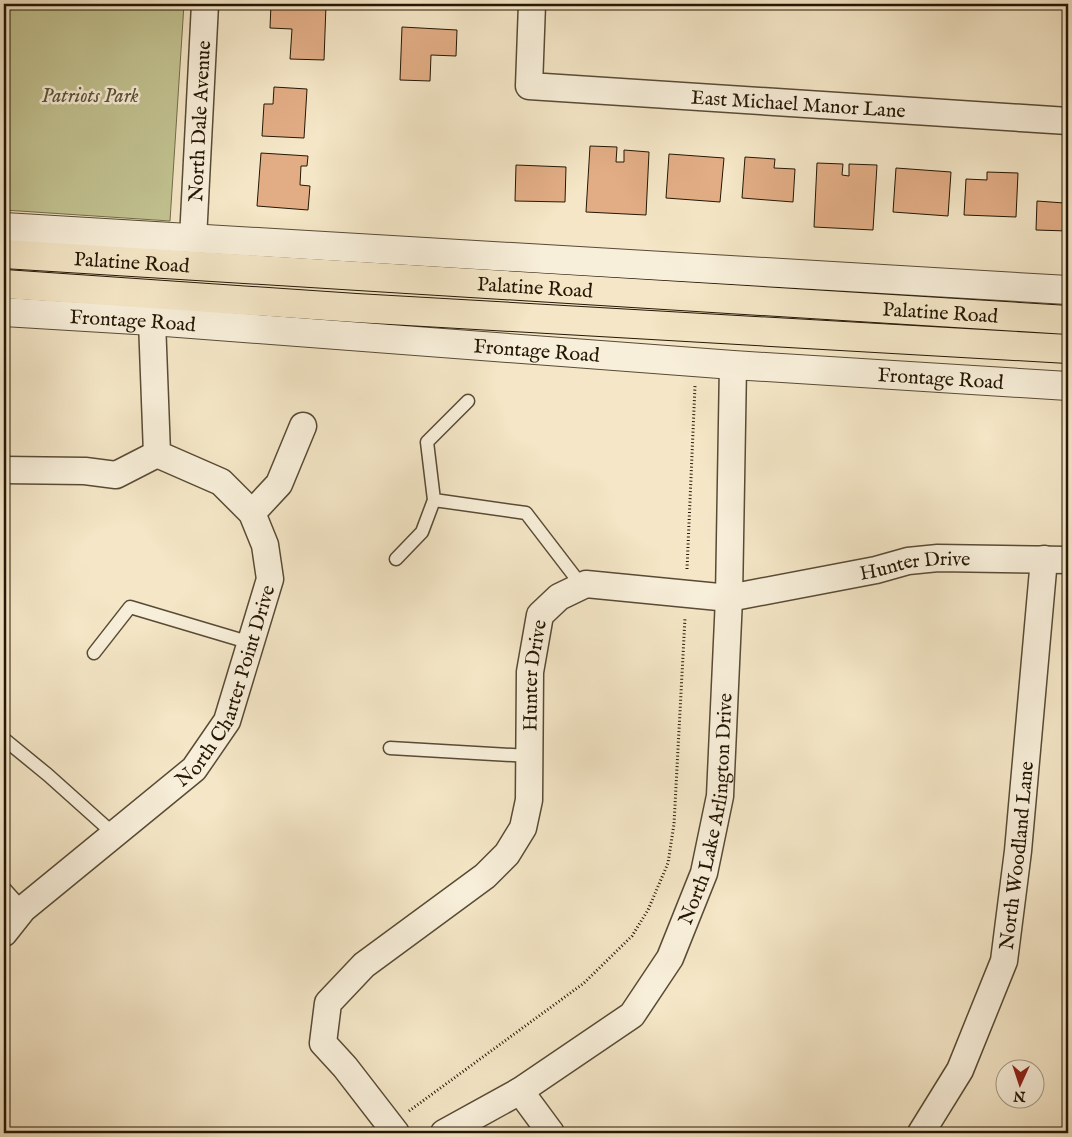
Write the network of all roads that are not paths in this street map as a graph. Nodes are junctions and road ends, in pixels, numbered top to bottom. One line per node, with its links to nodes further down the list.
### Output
1 (205, 4): 6 (street, North Dale Avenue)
2 (532, 4): 3 (street, East Michael Manor Lane)
3 (1068, 121)
4 (4, 227): 6 (street)
5 (4, 236): 8 (highway)
6 (193, 239): 10 (street)
7 (4, 254): 8 (highway, Palatine Road)
8 (360, 275): 12 (highway, Palatine Road)
9 (4, 284): 14 (highway, Palatine Road)
10 (1068, 290)
11 (4, 312): 13 (street, Frontage Road)
12 (1068, 320)
13 (152, 321): 15 (street, Frontage Road); 19 (street)
14 (1068, 349)
15 (733, 365): 16 (street, Frontage Road); 26 (street, North Lake Arlington Drive)
16 (1068, 386)
17 (468, 401): 21 (lane)
18 (303, 426): 22 (street)
19 (157, 454): 20 (street); 22 (street, North Charter Point Drive)
20 (4, 470)
21 (434, 500): 23 (lane); 25 (lane)
22 (252, 513): 27 (street, North Charter Point Drive)
23 (396, 559)
24 (1056, 560): 26 (street, Hunter Drive); 40 (street, North Woodland Lane)
25 (582, 586): 26 (street, Hunter Drive); 31 (street, Hunter Drive)
26 (729, 598): 36 (street, North Lake Arlington Drive)
27 (251, 642): 28 (lane); 32 (street, North Charter Point Drive)
28 (94, 653)
29 (4, 739): 32 (lane)
30 (390, 748): 31 (lane)
31 (530, 756): 37 (street, Hunter Drive)
32 (115, 835): 34 (street, North Charter Point Drive)
33 (4, 888): 34 (lane)
34 (23, 909): 35 (street, North Charter Point Drive)
35 (4, 933)
36 (520, 1091): 38 (street, North Lake Arlington Drive); 39 (street)
37 (393, 1129)
38 (444, 1133)
39 (551, 1133)
40 (921, 1133)

